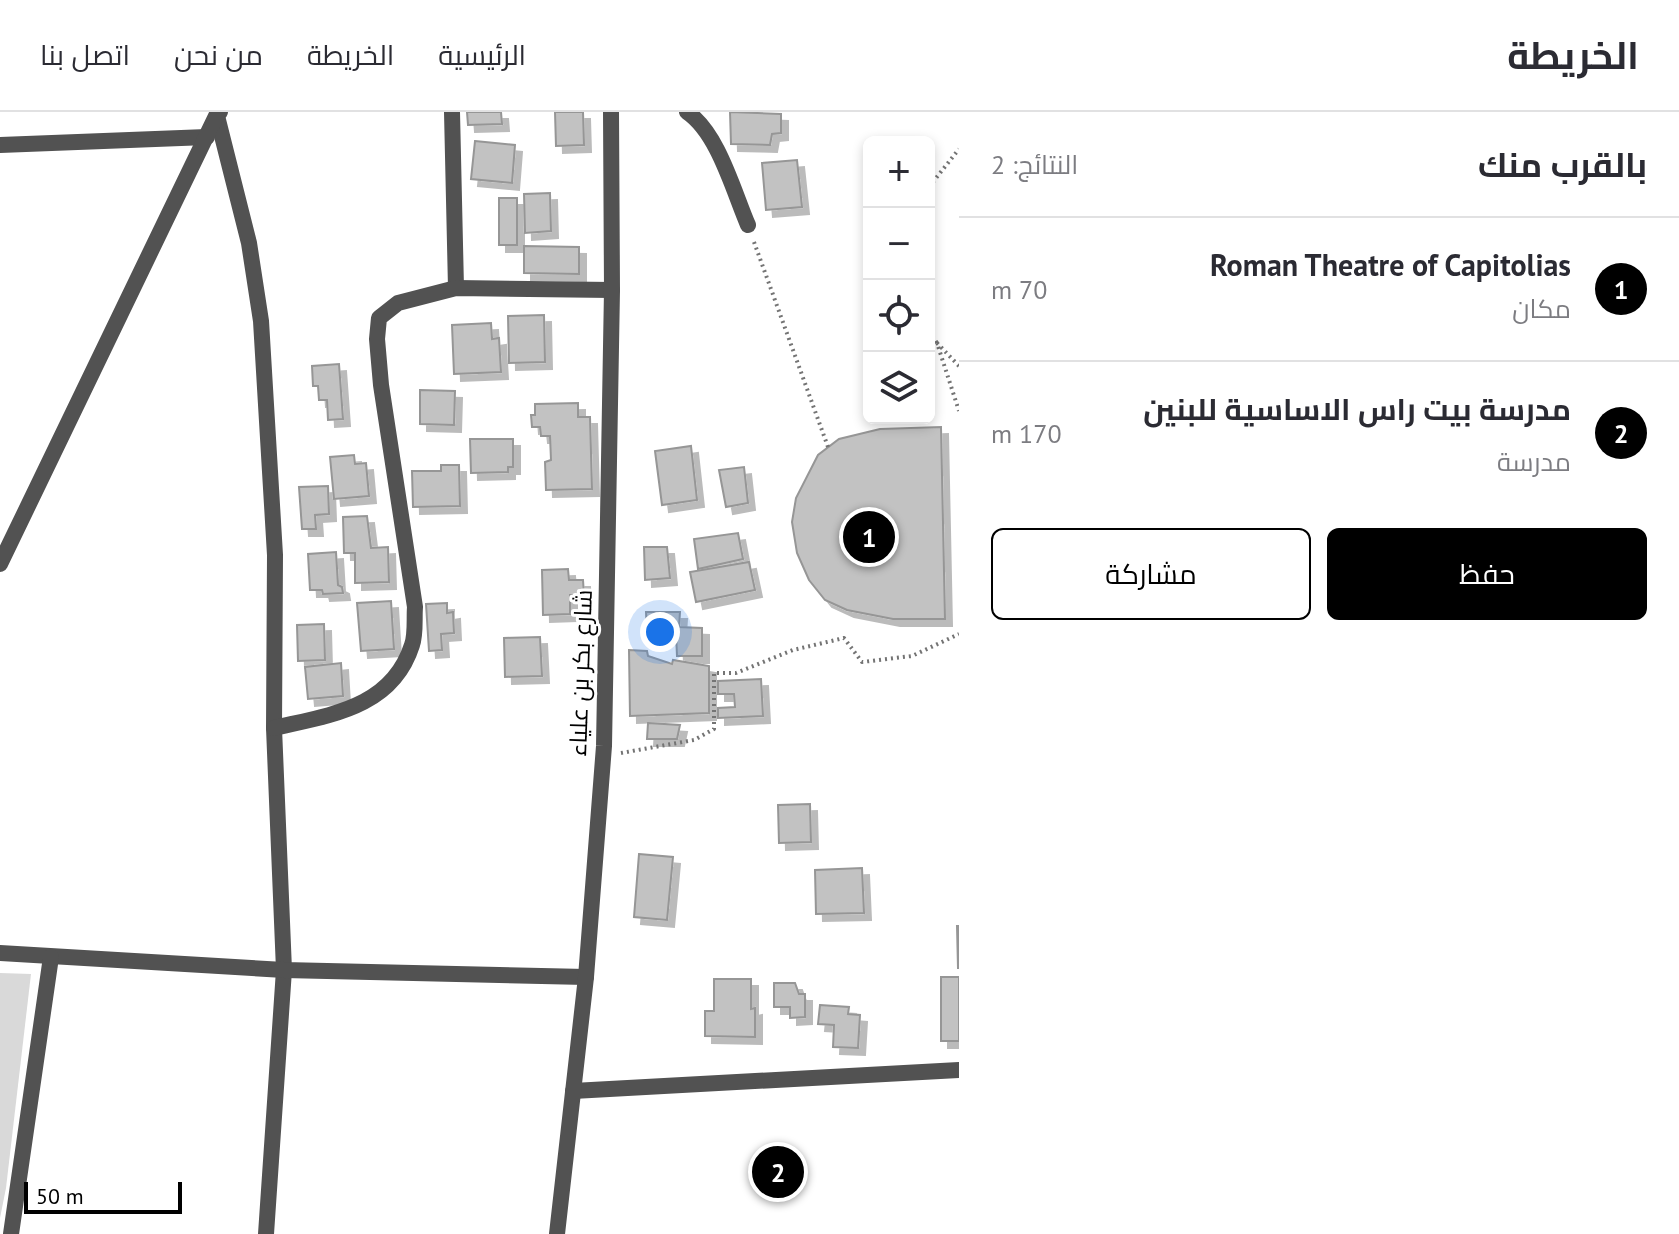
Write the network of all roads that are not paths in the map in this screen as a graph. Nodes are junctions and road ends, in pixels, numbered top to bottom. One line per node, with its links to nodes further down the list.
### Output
1 (452, 112): 8 (street)
2 (615, 112): 9 (street, شارع بكر بن علياء)
3 (687, 112): 7 (street)
4 (218, 113): 5 (street); 11 (street)
5 (207, 137): 6 (street); 10 (street)
6 (0, 145)
7 (748, 225)
8 (456, 288): 9 (street); 11 (street)
9 (612, 290): 15 (street, شارع بكر بن علياء)
10 (0, 564)
11 (274, 728): 14 (street)
12 (0, 953): 13 (street)
13 (51, 957): 14 (street); 18 (street)
14 (284, 970): 15 (street); 19 (street)
15 (586, 977): 17 (street, شارع بكر بن علياء)
16 (959, 1070): 17 (street)
17 (573, 1091): 20 (street, شارع بكر بن علياء)
18 (11, 1234)
19 (266, 1234)
20 (557, 1234)

